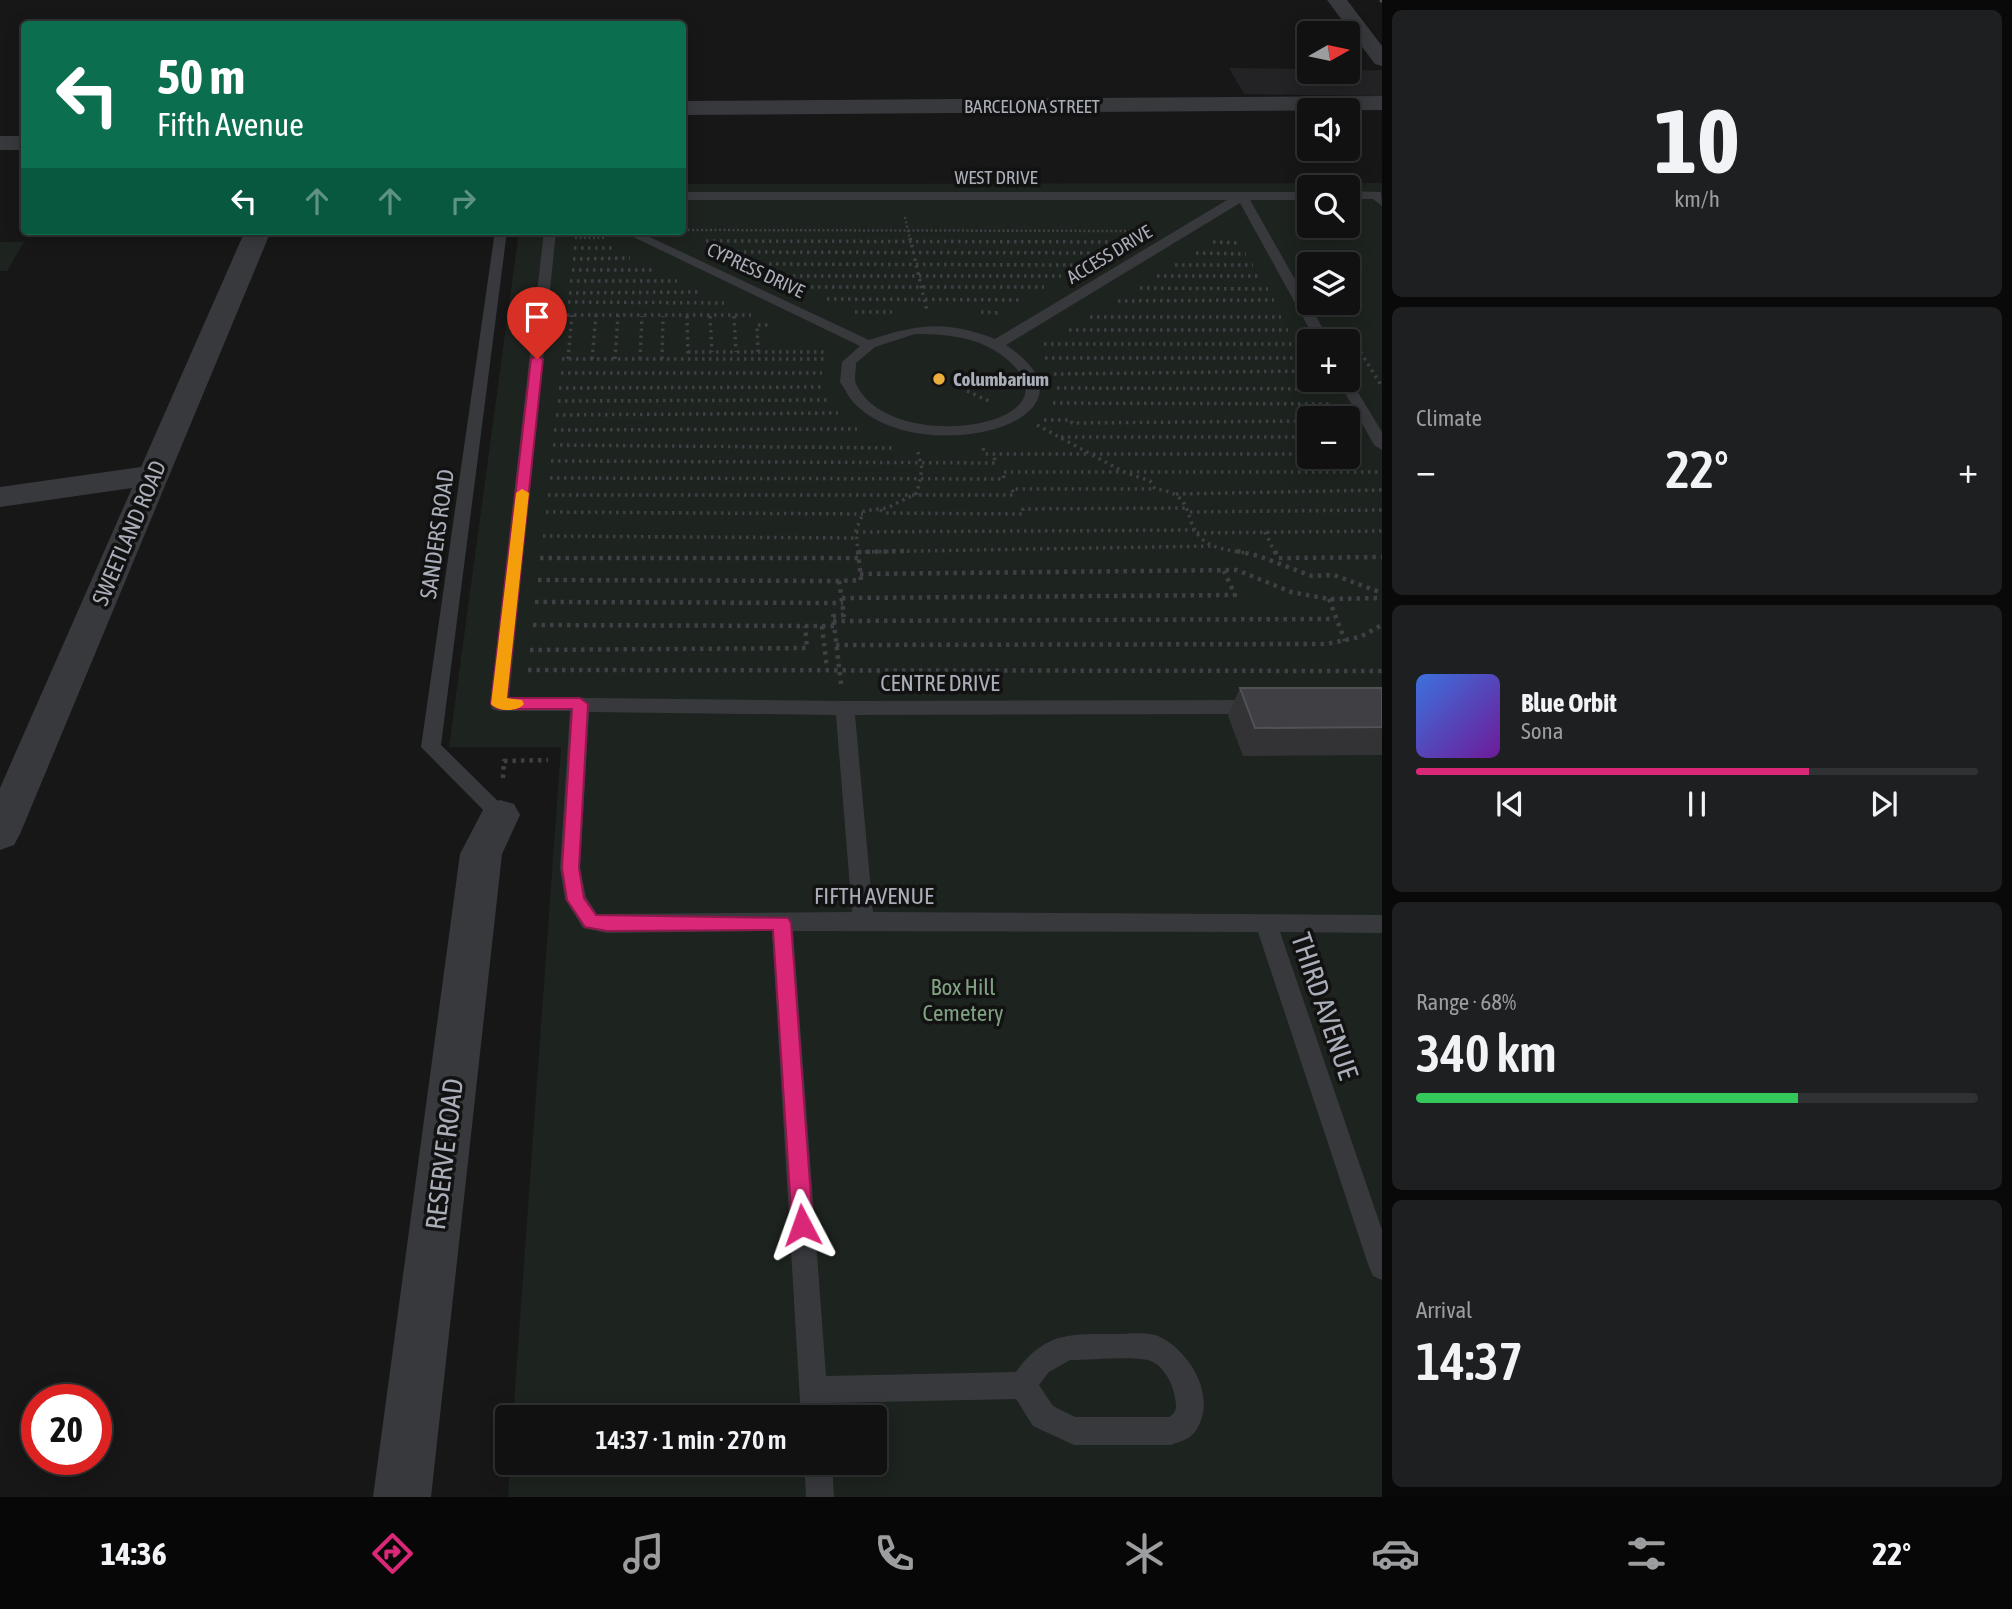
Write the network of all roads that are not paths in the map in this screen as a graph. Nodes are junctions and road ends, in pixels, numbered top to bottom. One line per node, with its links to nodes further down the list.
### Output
1 (1337, 0): 2 (street)
2 (1382, 60)
3 (1382, 103): 4 (street, BARCELONA STREET)
4 (686, 108)
5 (0, 143): 6 (street)
6 (21, 143)
7 (1297, 195): 9 (lane, WEST DRIVE)
8 (686, 196): 9 (lane, WEST DRIVE)
9 (1242, 196): 16 (lane); 17 (lane, ACCESS DRIVE)
10 (1360, 197): 11 (lane)
11 (1379, 199)
12 (256, 235): 21 (street, SWEETLAND ROAD)
13 (499, 235): 26 (lane, SANDERS ROAD)
14 (639, 236): 18 (lane, CYPRESS DRIVE)
15 (546, 271): 23 (lane, CENTRE DRIVE)
16 (1316, 329)
17 (996, 345): 18 (lane); 18 (lane)
18 (859, 351)
19 (1352, 392): 20 (lane)
20 (1382, 445)
21 (154, 475): 22 (street); 27 (street, SWEETLAND ROAD)
22 (0, 497)
23 (580, 704): 25 (lane, CENTRE DRIVE); 29 (lane, FIFTH AVENUE)
24 (1272, 707): 25 (lane, CENTRE DRIVE)
25 (845, 708): 28 (lane)
26 (500, 815): 37 (street, RESERVE ROAD)
27 (0, 834)
28 (863, 921): 29 (lane, FIFTH AVENUE); 30 (lane, FIFTH AVENUE)
29 (782, 923): 34 (lane)
30 (1266, 924): 31 (lane, FIFTH AVENUE); 32 (lane, THIRD AVENUE)
31 (1382, 924)
32 (1382, 1267)
33 (1023, 1385): 33 (lane); 34 (lane)
34 (813, 1390): 35 (lane)
35 (814, 1405)
36 (819, 1475): 38 (lane)
37 (402, 1497)
38 (820, 1497)

